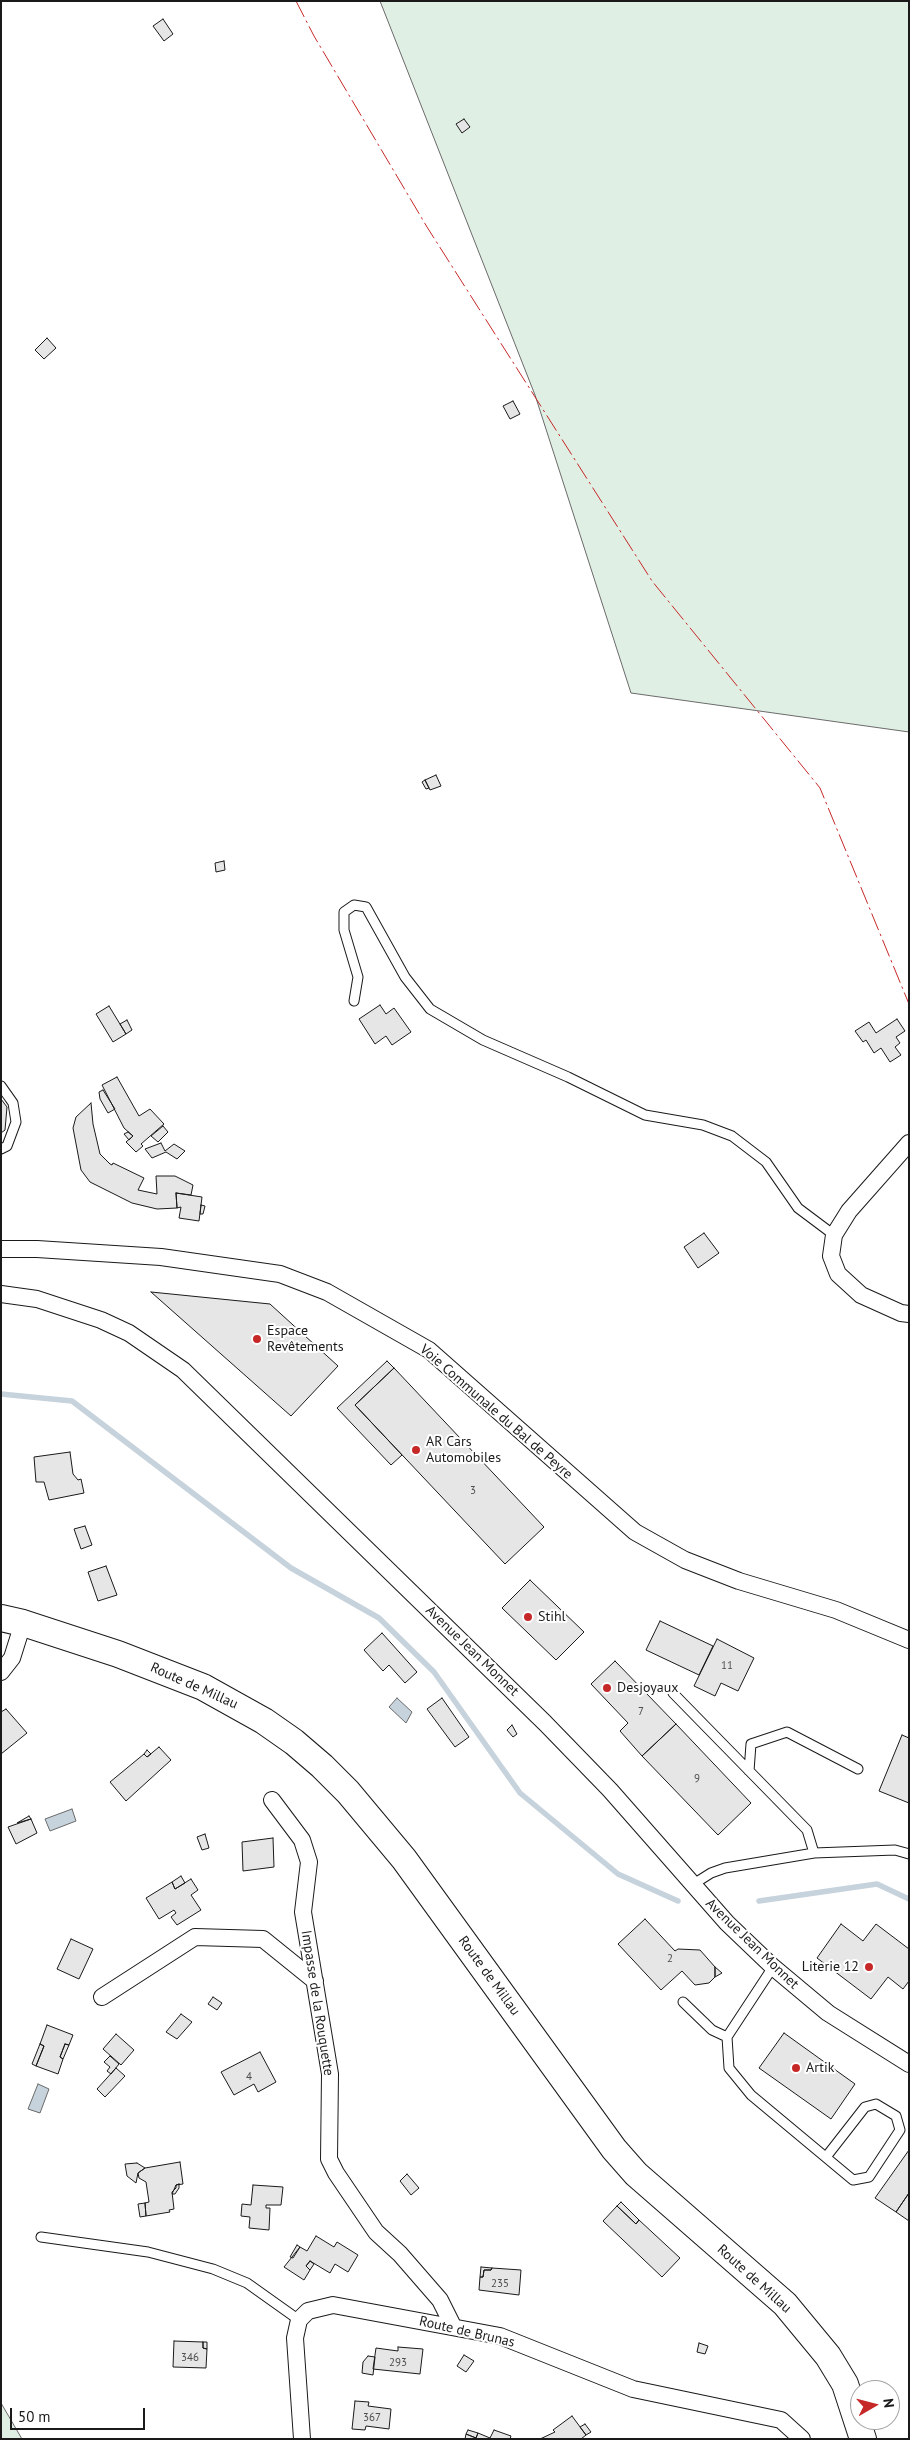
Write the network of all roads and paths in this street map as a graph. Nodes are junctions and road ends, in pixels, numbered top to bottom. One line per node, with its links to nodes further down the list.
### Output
1 (354, 1001): 5 (lane)
2 (1, 1086): 4 (lane)
3 (909, 1143): 5 (street)
4 (1, 1149)
5 (834, 1235): 8 (street)
6 (1, 1249): 11 (street, Voie Communale du Bal de Peyre)
7 (1, 1294): 19 (street, Avenue Jean Monnet)
8 (909, 1314)
9 (1, 1608): 10 (main road, Route de Millau)
10 (12, 1620): 12 (street); 32 (main road, Route de Millau)
11 (909, 1640)
12 (1, 1672)
13 (672, 1693): 15 (lane)
14 (858, 1769): 15 (lane)
15 (749, 1771): 17 (lane)
16 (272, 1800): 21 (street, Impasse de la Rouquette)
17 (814, 1853): 18 (lane); 19 (lane)
18 (909, 1854)
19 (692, 1886): 20 (street, Avenue Jean Monnet)
20 (773, 1967): 24 (lane); 25 (street, Avenue Jean Monnet)
21 (315, 1981): 22 (street); 29 (street, Impasse de la Rouquette)
22 (102, 1997)
23 (683, 2002): 24 (lane)
24 (727, 2036): 26 (lane)
25 (909, 2064)
26 (826, 2157): 26 (lane)
27 (41, 2238): 28 (lane)
28 (299, 2320): 29 (street, Route de Brunas); 30 (street)
29 (453, 2326): 31 (street, Route de Brunas)
30 (302, 2439)
31 (802, 2439)
32 (863, 2439)

